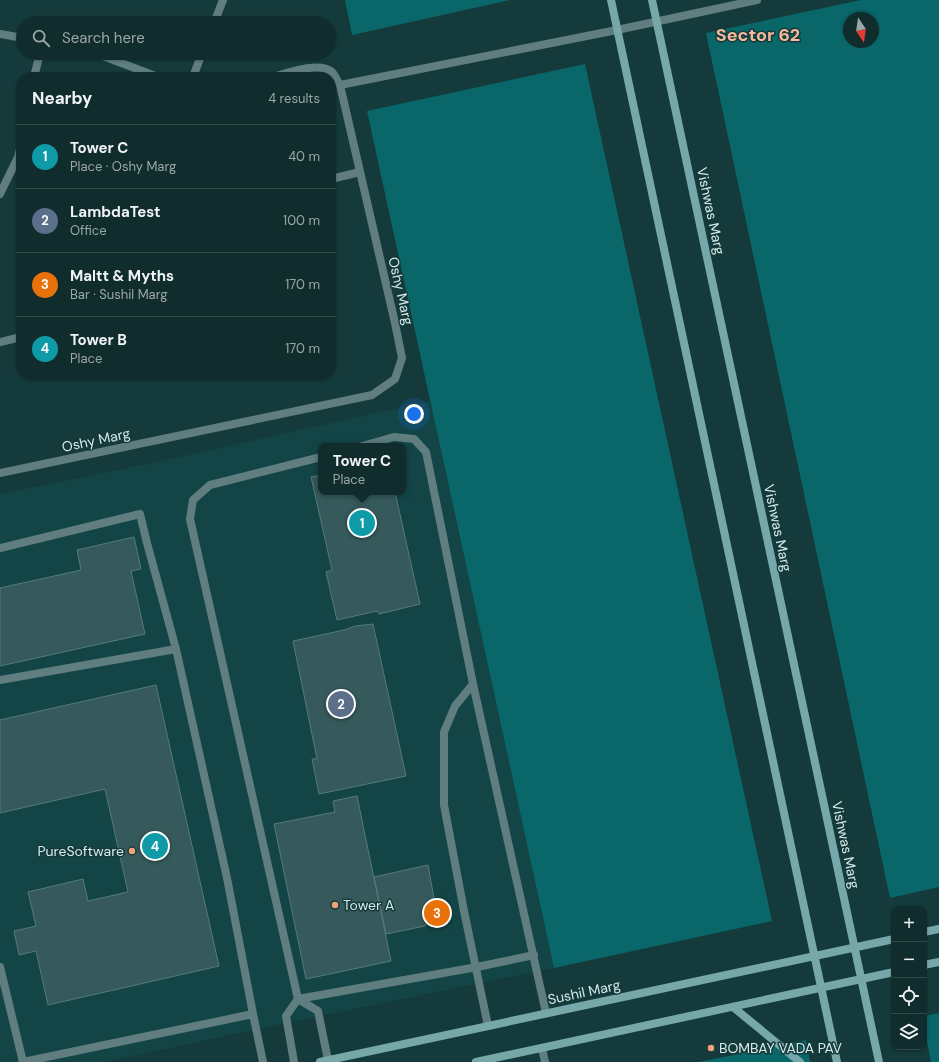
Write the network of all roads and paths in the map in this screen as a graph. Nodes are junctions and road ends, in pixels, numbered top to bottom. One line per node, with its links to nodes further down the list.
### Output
1 (223, 0): 5 (street)
2 (613, 0): 7 (street)
3 (652, 0): 6 (street, Vishwas Marg)
4 (757, 0): 6 (street)
5 (217, 16)
6 (657, 22): 7 (street); 36 (street, Vishwas Marg)
7 (617, 30): 19 (street); 38 (street)
8 (0, 34): 9 (street)
9 (16, 37)
10 (38, 60): 13 (street)
11 (113, 60): 14 (street)
12 (199, 60): 15 (street)
13 (35, 72)
14 (145, 72)
15 (195, 72)
16 (292, 72): 17 (street)
17 (332, 72)
18 (336, 78): 19 (street)
19 (340, 85): 21 (street, Oshy Marg)
20 (16, 161): 23 (street)
21 (360, 172): 22 (street); 28 (street, Oshy Marg)
22 (336, 177)
23 (0, 194)
24 (16, 338): 25 (street)
25 (0, 342)
26 (374, 443): 32 (street)
27 (318, 457): 46 (street)
28 (0, 473)
29 (0, 548): 30 (street)
30 (176, 649): 31 (street); 49 (street)
31 (0, 680)
32 (473, 684): 37 (street); 42 (street)
33 (939, 929): 34 (street)
34 (927, 931)
35 (891, 939): 36 (street, Sushil Marg)
36 (854, 947): 38 (street, Sushil Marg); 44 (street, Vishwas Marg)
37 (534, 955): 42 (street); 48 (street)
38 (814, 956): 45 (street); 48 (street, Sushil Marg)
39 (939, 962): 40 (street)
40 (927, 964)
41 (0, 967): 53 (street)
42 (477, 967): 46 (street); 50 (street)
43 (891, 973): 44 (street)
44 (861, 979): 45 (street); 60 (street, Vishwas Marg)
45 (821, 988): 47 (street); 59 (street)
46 (298, 999): 52 (street); 55 (street)
47 (733, 1006): 51 (street); 58 (street)
48 (546, 1013): 50 (street, Sushil Marg)
49 (253, 1014): 53 (street); 54 (street)
50 (488, 1026): 52 (street, Sushil Marg)
51 (542, 1048): 56 (street); 57 (street)
52 (324, 1061)
53 (23, 1062)
54 (263, 1062)
55 (294, 1062)
56 (476, 1062)
57 (545, 1062)
58 (800, 1062)
59 (836, 1062)
60 (878, 1062)

